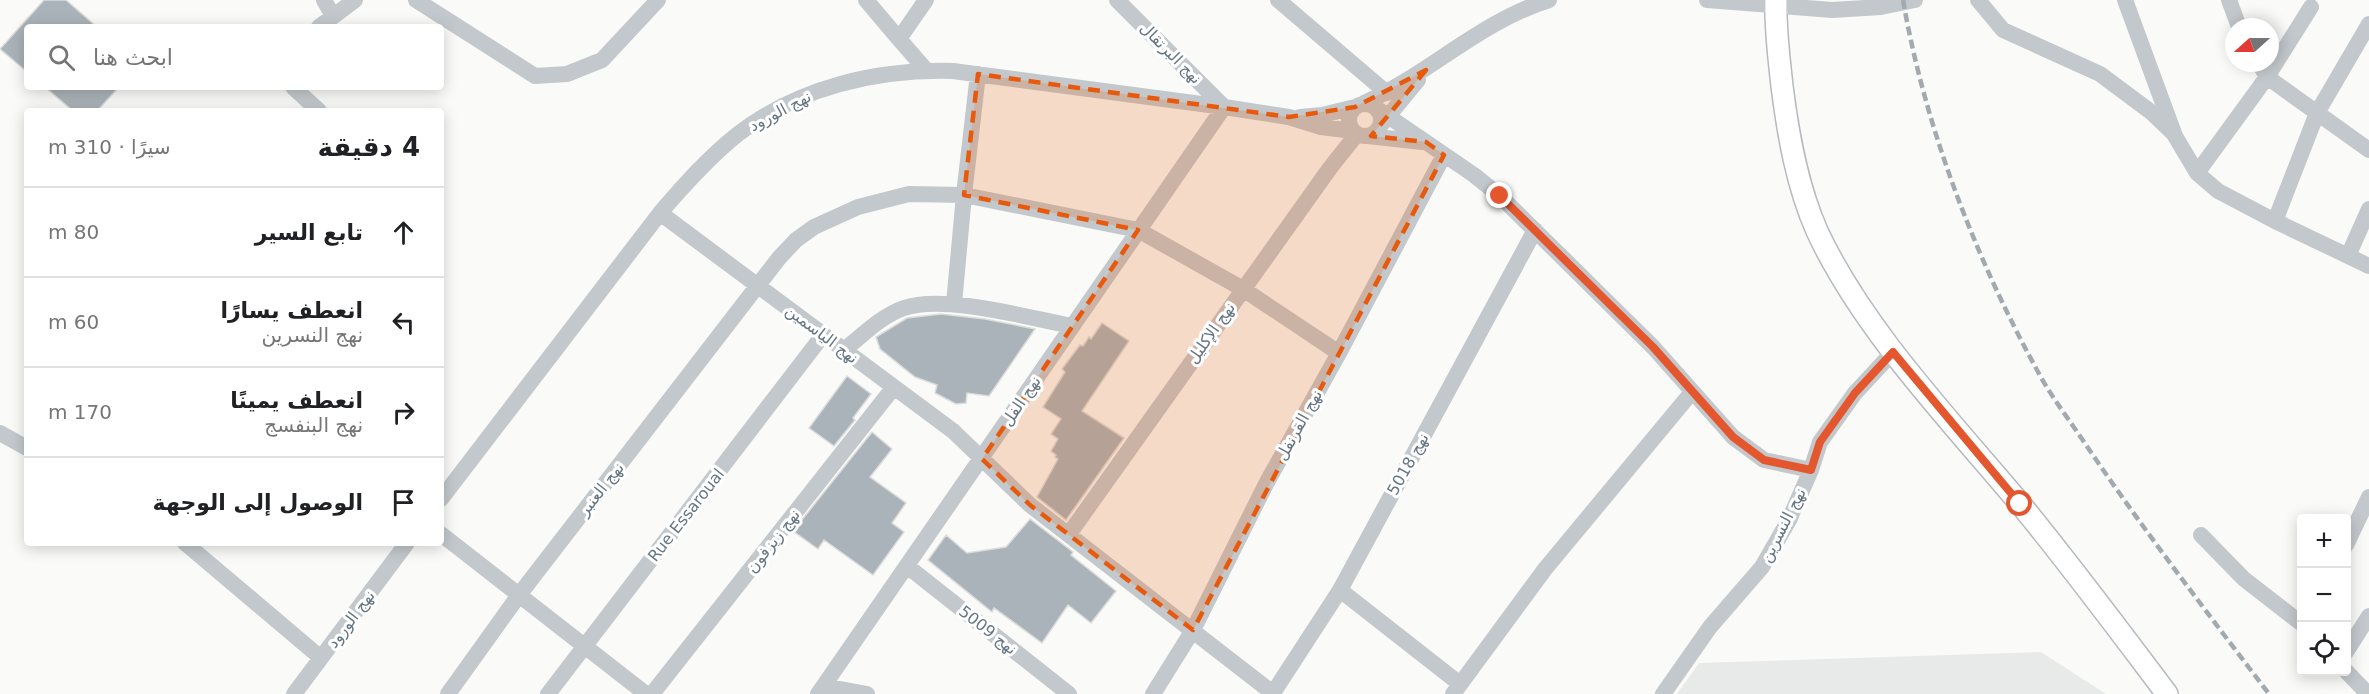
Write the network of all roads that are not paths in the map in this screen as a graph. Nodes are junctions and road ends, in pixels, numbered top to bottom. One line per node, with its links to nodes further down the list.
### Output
1 (324, 0): 17 (street)
2 (356, 0): 17 (street)
3 (416, 0): 4 (street)
4 (658, 0)
5 (866, 0): 21 (street)
6 (926, 0): 21 (street)
7 (1117, 0): 30 (street, نهج البرتقال)
8 (1278, 0): 29 (street)
9 (1549, 0): 24 (street)
10 (1707, 0): 15 (street)
11 (1916, 0): 15 (street)
12 (1978, 0): 35 (street)
13 (2125, 0): 35 (street)
14 (2229, 0): 18 (street)
15 (1776, 4): 54 (main road)
16 (2311, 8): 22 (street)
17 (333, 16): 19 (street)
18 (2236, 18)
19 (323, 24)
20 (2369, 24): 32 (street)
21 (899, 39): 23 (street)
22 (2279, 49)
23 (926, 70): 27 (street, نهج الورود); 42 (street, نهج الورود)
24 (1426, 70): 29 (street); 34 (street, نهج الإكليل)
25 (2262, 72): 39 (street)
26 (2266, 72): 32 (street)
27 (978, 74): 30 (street, نهج الورود); 40 (street)
28 (296, 90): 31 (street)
29 (1387, 93): 34 (street)
30 (1224, 106): 33 (street, نهج الورود); 44 (street, نهج الفل)
31 (316, 108)
32 (2317, 113): 37 (street); 43 (street)
33 (1289, 117): 34 (street); 34 (street)
34 (1368, 120): 36 (street); 36 (street); 49 (street, نهج الإكليل)
35 (2175, 136): 39 (street)
36 (1426, 142): 38 (street)
37 (2369, 150)
38 (1444, 155): 45 (street); 55 (street, نهج القرنفل)
39 (2197, 173): 43 (street)
40 (964, 195): 44 (street, نهج العنبر); 48 (street, نهج العنبر); 50 (street)
41 (2369, 209): 46 (street)
42 (660, 213): 48 (street, نهج الياسمين); 62 (street, نهج الورود)
43 (2275, 221): 46 (street)
44 (1138, 230): 49 (street, نهج العنبر); 51 (street, نهج الفل)
45 (1536, 230): 57 (street); 71 (street, نهج 5018)
46 (2348, 256): 47 (street)
47 (2369, 266)
48 (758, 286): 52 (street, نهج الياسمين); 72 (street, نهج العنبر)
49 (1243, 289): 55 (street, نهج العنبر); 64 (street, نهج الإكليل)
50 (954, 304): 51 (street); 53 (street)
51 (1072, 326): 60 (street, نهج الفل)
52 (824, 335): 53 (street, نهج الياسمين); 77 (street, Rue Essaroual)
53 (844, 350): 56 (street, نهج الياسمين)
54 (1893, 352): 61 (street, نهج النسرين); 92 (main road)
55 (1339, 353): 75 (street, نهج القرنفل)
56 (894, 387): 60 (street, نهج الياسمين); 86 (street, نهج زيزفون)
57 (1692, 392): 61 (street); 80 (street)
58 (0, 433): 59 (street)
59 (24, 446)
60 (982, 459): 64 (street, نهج الياسمين); 70 (street, نهج الفل)
61 (1811, 470): 91 (street, نهج النسرين)
62 (444, 495)
63 (2369, 497): 66 (street)
64 (1069, 534): 75 (street, نهج الياسمين)
65 (2201, 535): 74 (street)
66 (2351, 535)
67 (444, 536): 72 (street)
68 (189, 546): 78 (street)
69 (405, 546): 78 (street, نهج الورود)
70 (907, 566): 81 (street, نهج الفل); 88 (street, نهج 5009)
71 (1340, 590): 80 (street); 90 (street, نهج 5018)
72 (519, 595): 77 (street); 83 (street, نهج العنبر)
73 (2369, 616): 76 (street)
74 (2298, 622)
75 (1193, 630): 89 (street, نهج القرنفل); 90 (street, نهج الياسمين)
76 (2351, 644)
77 (585, 646): 84 (street, Rue Essaroual); 85 (street)
78 (321, 658): 82 (street, نهج الورود)
79 (2351, 675): 93 (street)
80 (1456, 689)
81 (821, 690): 87 (street)
82 (299, 692)
83 (448, 694)
84 (548, 694)
85 (646, 694)
86 (652, 694)
87 (867, 694)
88 (1069, 694)
89 (1153, 694)
90 (1273, 694)
91 (1663, 694)
92 (2167, 694)
93 (2368, 694)

